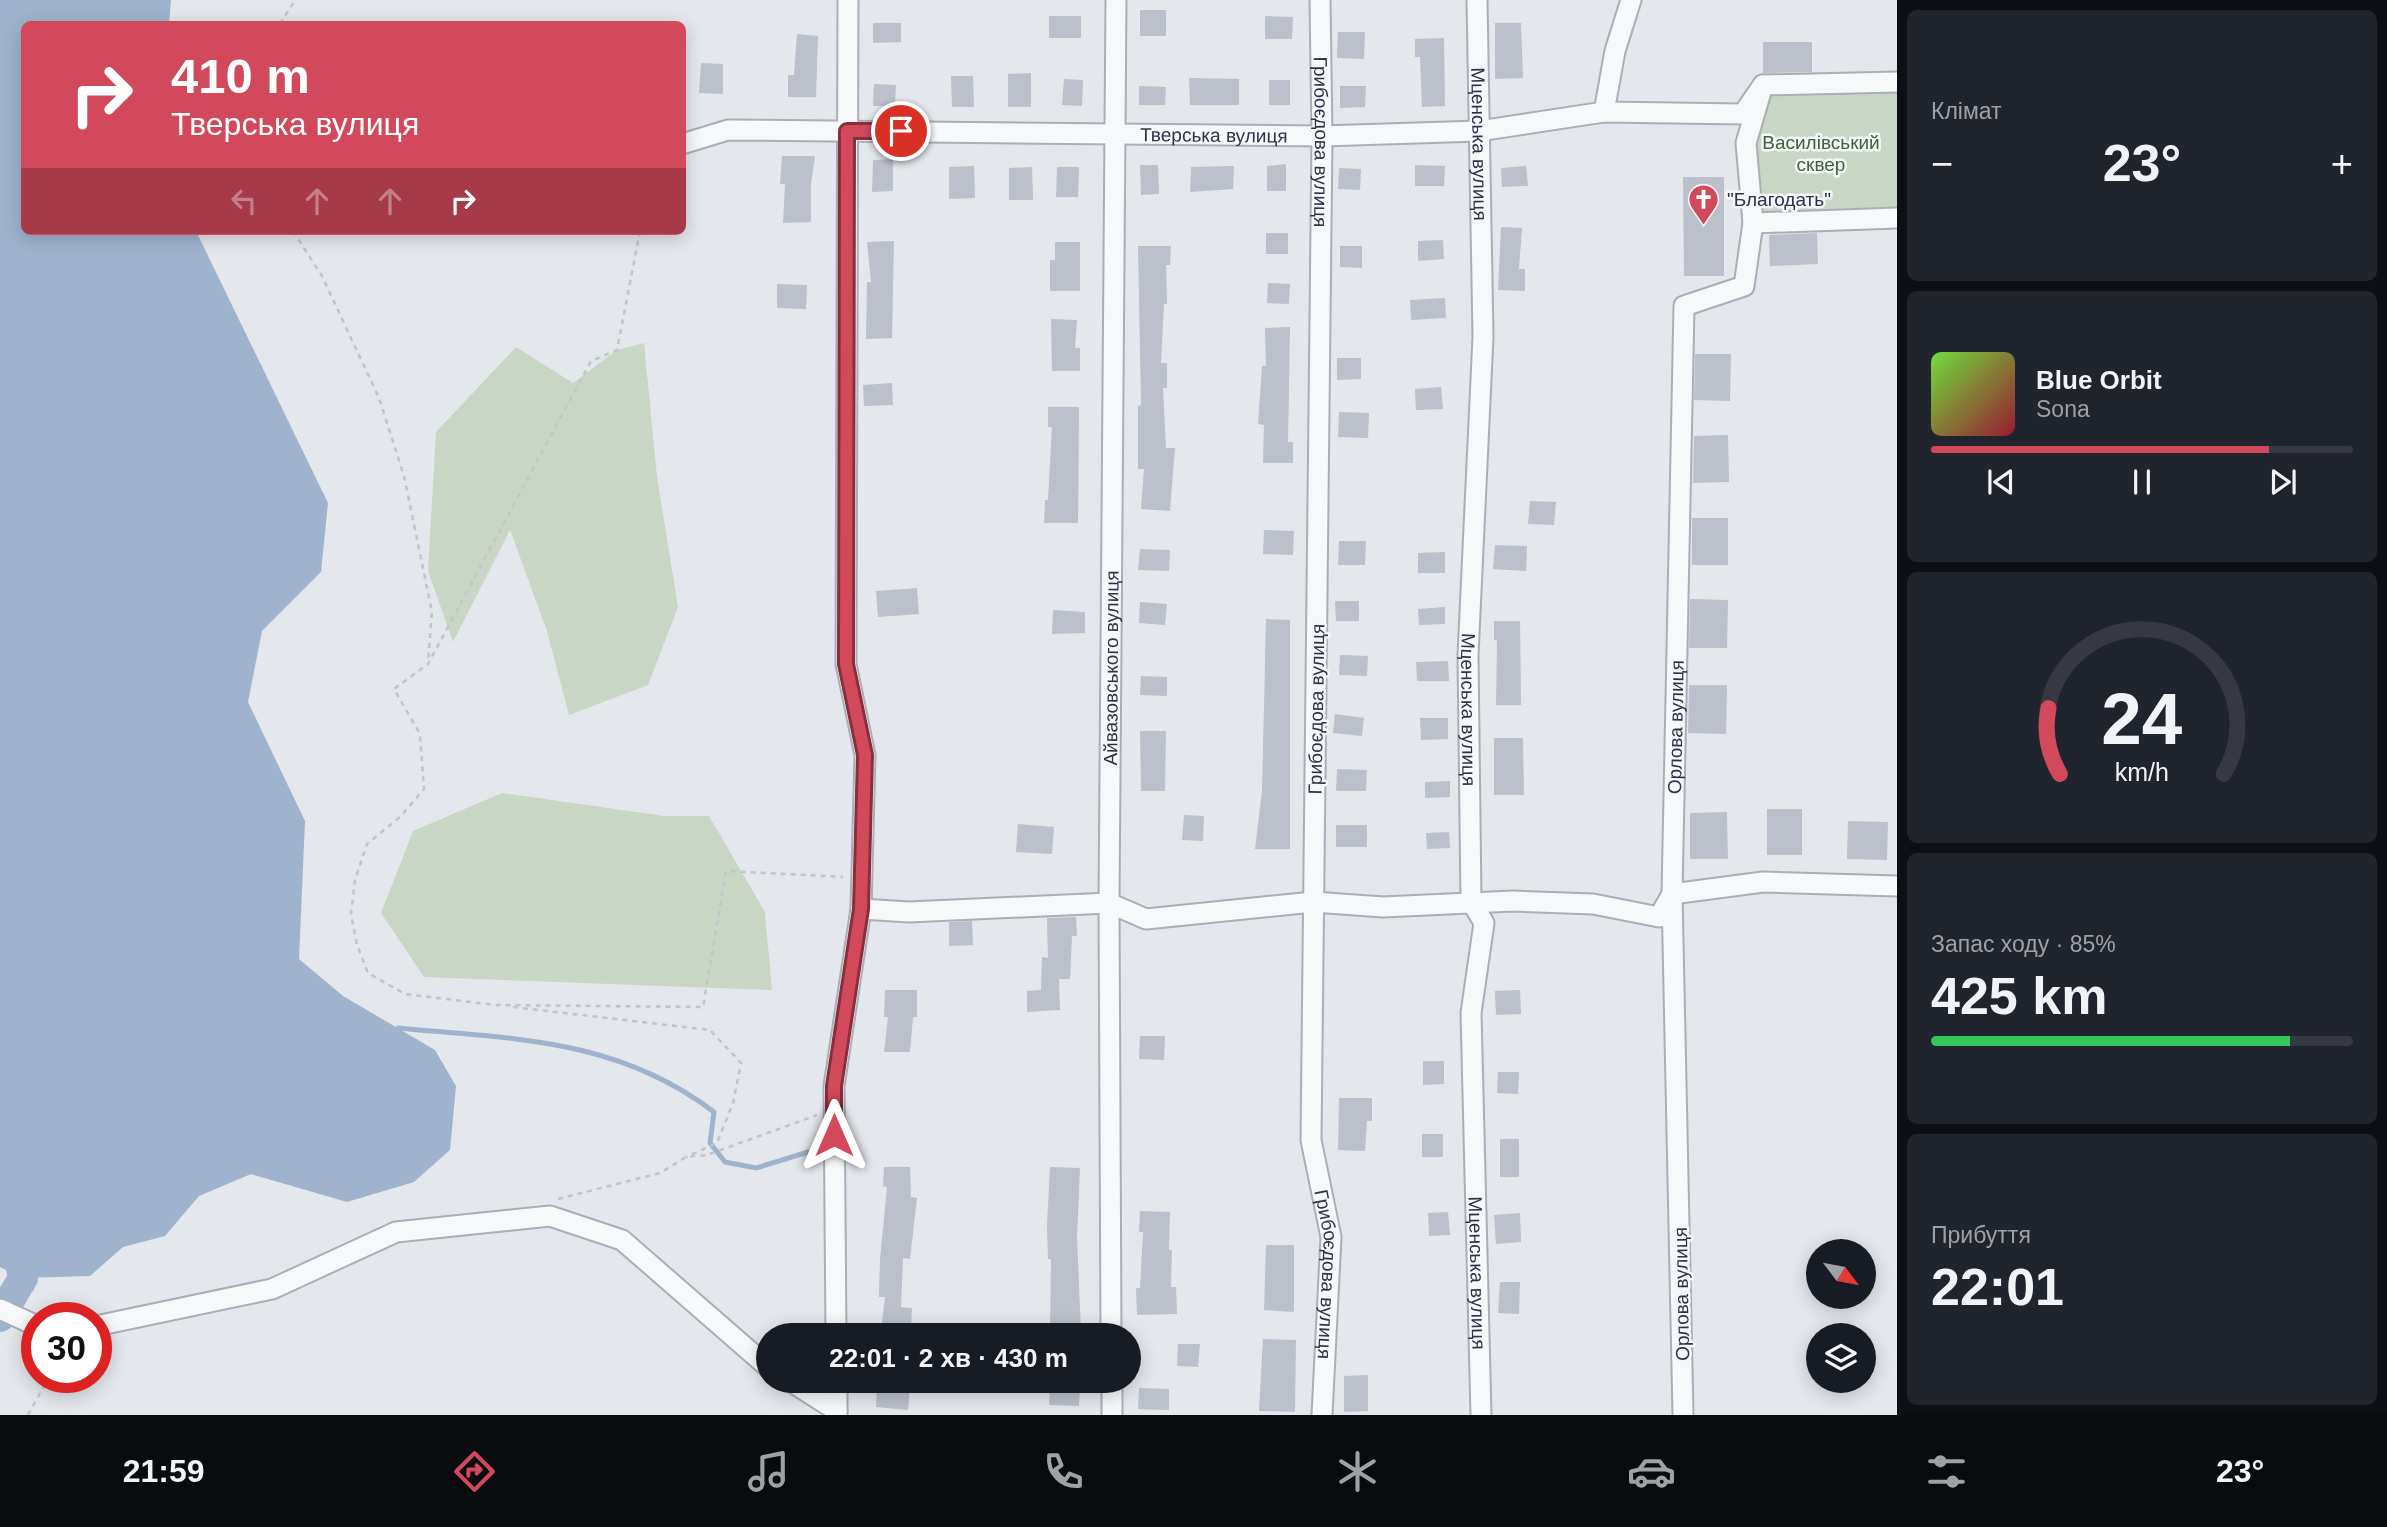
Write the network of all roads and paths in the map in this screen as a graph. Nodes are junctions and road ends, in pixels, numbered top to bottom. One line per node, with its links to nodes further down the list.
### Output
1 (295, 0): 7 (path)
2 (848, 0): 11 (street)
3 (1116, 0): 13 (street, Айвазовського вулиця)
4 (1320, 0): 14 (street, Грибоєдова вулиця)
5 (1477, 0): 12 (street, Мценська вулиця)
6 (1631, 0): 10 (street)
7 (282, 21)
8 (1897, 82): 9 (street)
9 (1763, 85): 10 (street, Тверська вулиця); 17 (street, Орлова вулиця)
10 (1604, 111): 12 (street, Тверська вулиця)
11 (847, 131): 13 (street, Тверська вулиця); 15 (street, Тверська вулиця); 21 (street)
12 (1479, 131): 14 (street, Тверська вулиця); 24 (street, Мценська вулиця)
13 (1116, 134): 14 (street, Тверська вулиця); 26 (street, Айвазовського вулиця)
14 (1322, 136): 25 (street, Грибоєдова вулиця)
15 (686, 143)
16 (1897, 218): 17 (street)
17 (1753, 223): 23 (street, Орлова вулиця)
18 (295, 235): 20 (path)
19 (639, 235): 20 (path)
20 (428, 664): 28 (path)
21 (861, 877): 27 (street); 28 (path)
22 (1897, 886): 23 (street)
23 (1672, 894): 24 (street); 47 (street, Орлова вулиця)
24 (1471, 901): 25 (street); 46 (street, Мценська вулиця)
25 (1313, 902): 26 (street); 45 (street, Грибоєдова вулиця)
26 (1109, 903): 27 (street); 36 (street, Айвазовського вулиця)
27 (861, 909): 29 (street)
28 (495, 1005): 30 (path)
29 (833, 1110): 30 (path); 35 (street)
30 (686, 1157): 31 (path)
31 (551, 1200)
32 (0, 1309): 33 (street)
33 (21, 1320)
34 (112, 1323): 37 (street)
35 (836, 1323)
36 (1111, 1323)
37 (756, 1357)
38 (40, 1393): 43 (path)
39 (808, 1393): 42 (street)
40 (837, 1393): 42 (street)
41 (1112, 1393): 44 (street)
42 (837, 1413)
43 (28, 1415)
44 (1112, 1415)
45 (1322, 1415)
46 (1481, 1415)
47 (1683, 1415)

